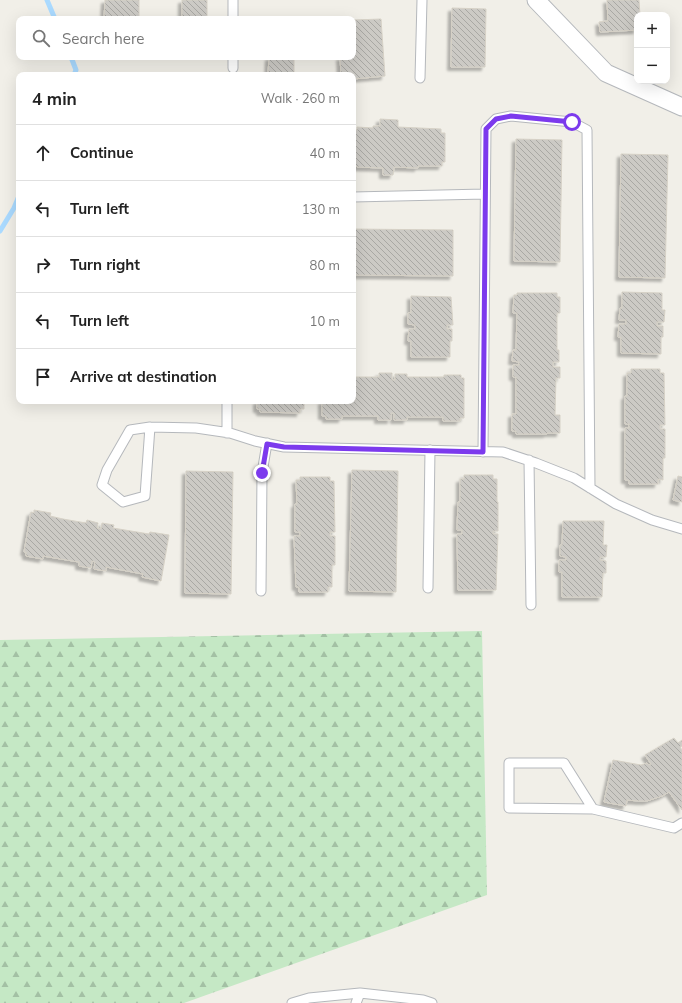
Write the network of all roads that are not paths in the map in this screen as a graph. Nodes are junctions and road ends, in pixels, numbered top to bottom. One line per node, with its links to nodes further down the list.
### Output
1 (233, 0): 4 (lane)
2 (422, 0): 7 (lane)
3 (536, 0): 8 (street)
4 (233, 16)
5 (233, 60): 6 (lane)
6 (233, 68)
7 (420, 78)
8 (682, 107)
9 (485, 194): 10 (lane); 16 (lane); 18 (lane)
10 (356, 196)
11 (228, 404): 13 (lane)
12 (150, 427): 12 (lane); 13 (lane)
13 (227, 433): 14 (lane)
14 (267, 444): 15 (lane); 21 (lane)
15 (430, 450): 16 (lane); 20 (lane)
16 (483, 452): 17 (lane)
17 (529, 460): 18 (lane); 22 (lane)
18 (590, 488): 19 (lane)
19 (682, 528)
20 (428, 588)
21 (261, 591)
22 (531, 605)
23 (593, 809): 23 (lane); 24 (lane)
24 (682, 822)
25 (360, 993): 26 (lane); 27 (lane); 28 (lane)
26 (292, 1003)
27 (356, 1003)
28 (432, 1003)

